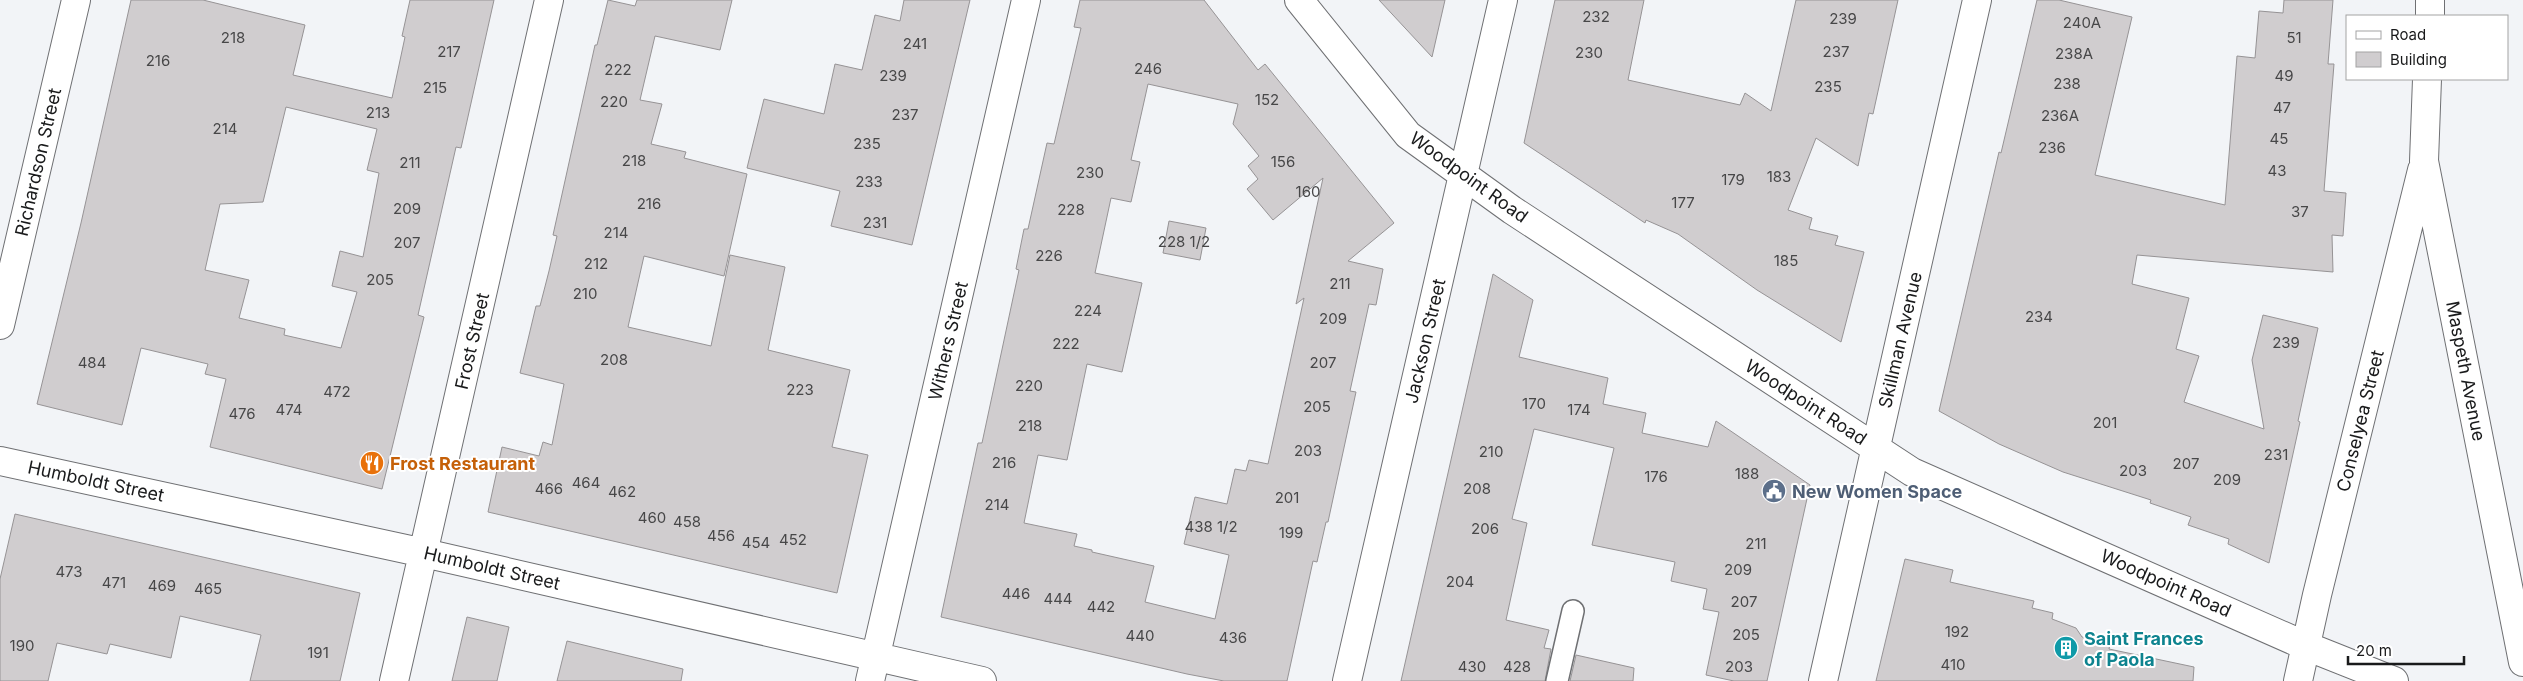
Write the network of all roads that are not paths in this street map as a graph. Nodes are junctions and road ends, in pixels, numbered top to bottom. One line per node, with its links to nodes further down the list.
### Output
1 (76, 0): 12 (street, Richardson Street)
2 (549, 0): 15 (street, Frost Street)
3 (1026, 0): 19 (street, Withers Street)
4 (1300, 0): 11 (street, Woodpoint Road)
5 (1503, 0): 11 (street, Jackson Street)
6 (1977, 0): 13 (street, Skillman Avenue)
7 (2430, 0): 8 (street)
8 (2430, 15)
9 (2427, 80): 10 (street, Maspeth Avenue)
10 (2424, 161): 17 (street, Conselyea Street); 18 (street, Maspeth Avenue)
11 (1463, 174): 13 (street, Woodpoint Road); 22 (street, Jackson Street)
12 (0, 325)
13 (1876, 448): 17 (street, Woodpoint Road); 24 (street, Skillman Avenue)
14 (0, 461): 15 (street, Humboldt Street)
15 (424, 553): 19 (street, Humboldt Street); 20 (street, Frost Street)
16 (1574, 611): 23 (lane)
17 (2306, 646): 25 (street, Conselyea Street); 26 (street, Woodpoint Road)
18 (2523, 662)
19 (873, 669): 21 (street, Humboldt Street)
20 (394, 681)
21 (982, 681)
22 (1347, 681)
23 (1557, 681)
24 (1823, 681)
25 (2298, 681)
26 (2394, 681)

